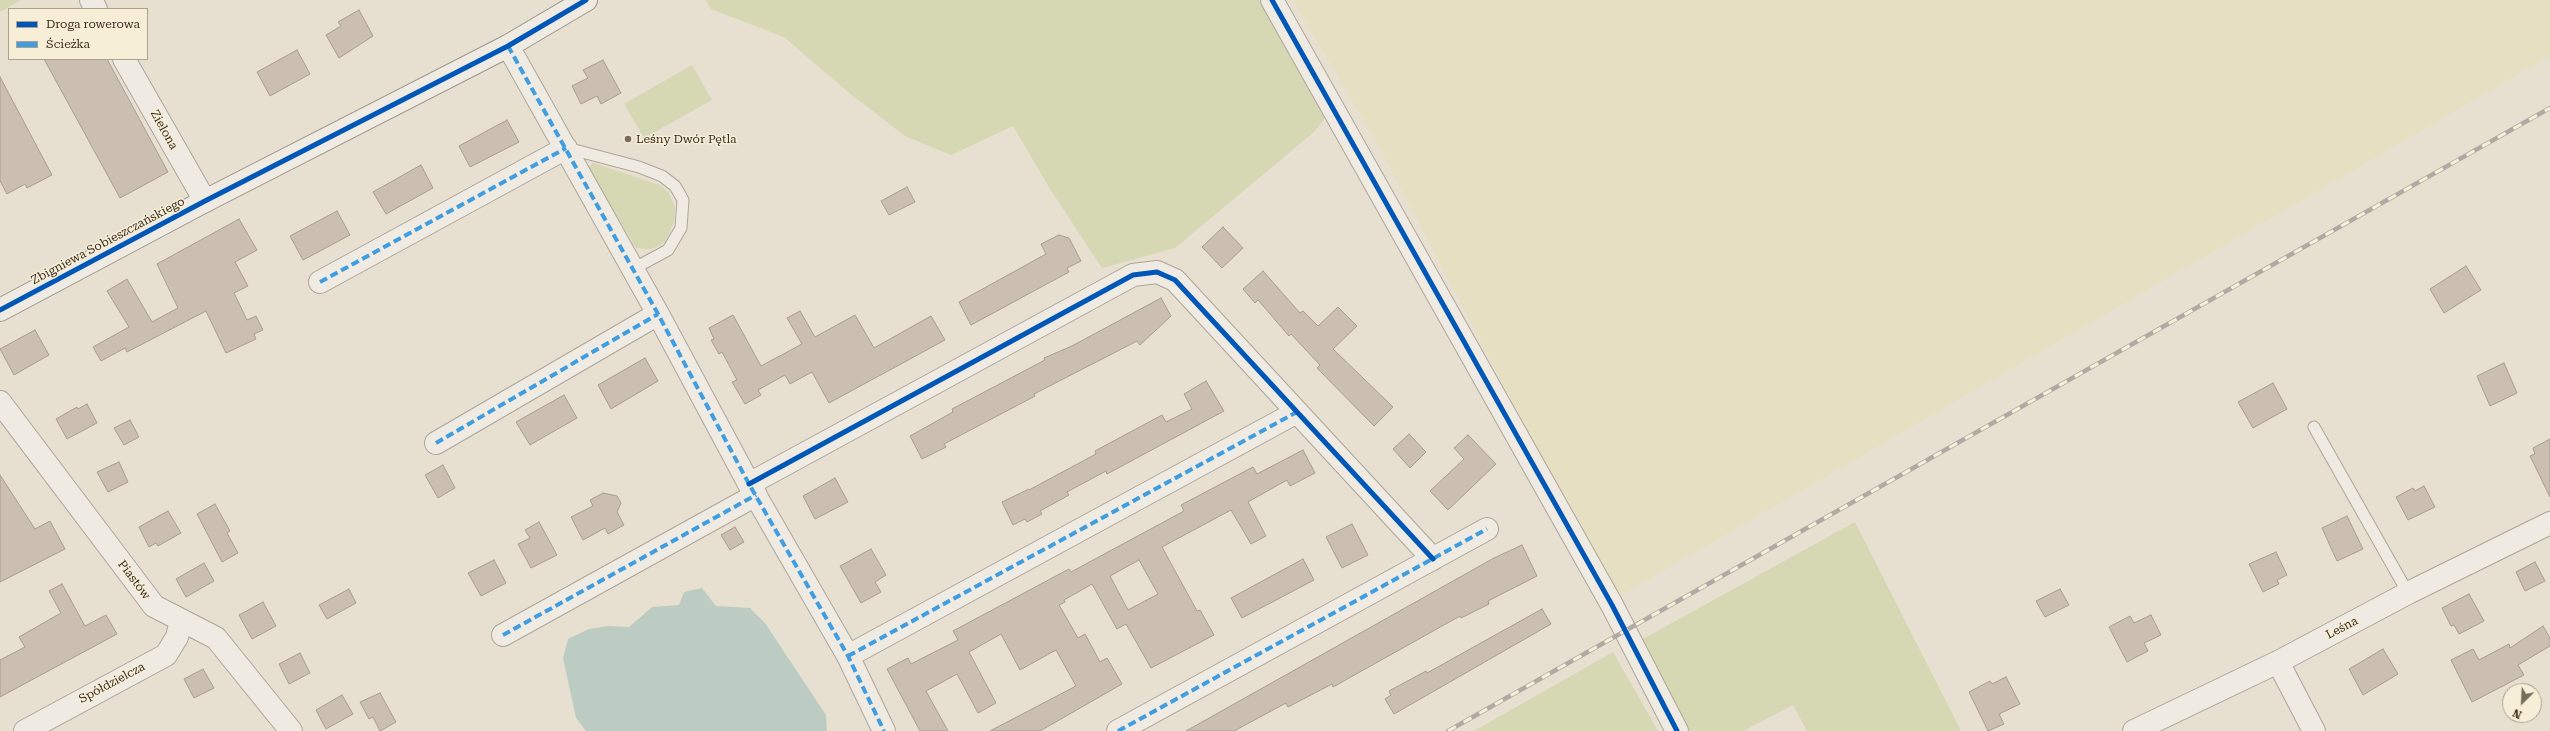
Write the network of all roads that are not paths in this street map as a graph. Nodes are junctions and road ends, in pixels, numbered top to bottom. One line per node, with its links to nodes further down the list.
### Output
1 (586, 0): 3 (street, Zbigniewa Sobieszczańskiego)
2 (1272, 0): 28 (street)
3 (508, 46): 5 (street); 6 (street, Zbigniewa Sobieszczańskiego)
4 (125, 60): 6 (street, Zielona)
5 (566, 148): 7 (street); 7 (lane); 8 (street)
6 (206, 201): 9 (street, Zbigniewa Sobieszczańskiego)
7 (631, 270): 10 (street)
8 (320, 282)
9 (1, 307)
10 (658, 314): 14 (street); 15 (street)
11 (0, 402): 20 (street, Piastów)
12 (1297, 412): 15 (street); 18 (street); 22 (street)
13 (2314, 427): 19 (lane)
14 (436, 443)
15 (752, 490): 21 (street); 22 (street)
16 (2550, 523): 19 (street, Leśna)
17 (1487, 529): 18 (street)
18 (1433, 559): 27 (street)
19 (2408, 593): 23 (street, Leśna)
20 (181, 620): 24 (street, Spółdzielcza); 25 (street, Piastów)
21 (503, 634)
22 (848, 656): 26 (street)
23 (2278, 662): 29 (street, Leśna); 30 (street)
24 (25, 731)
25 (292, 731)
26 (884, 731)
27 (1118, 731)
28 (1678, 731)
29 (2134, 731)
30 (2314, 731)

